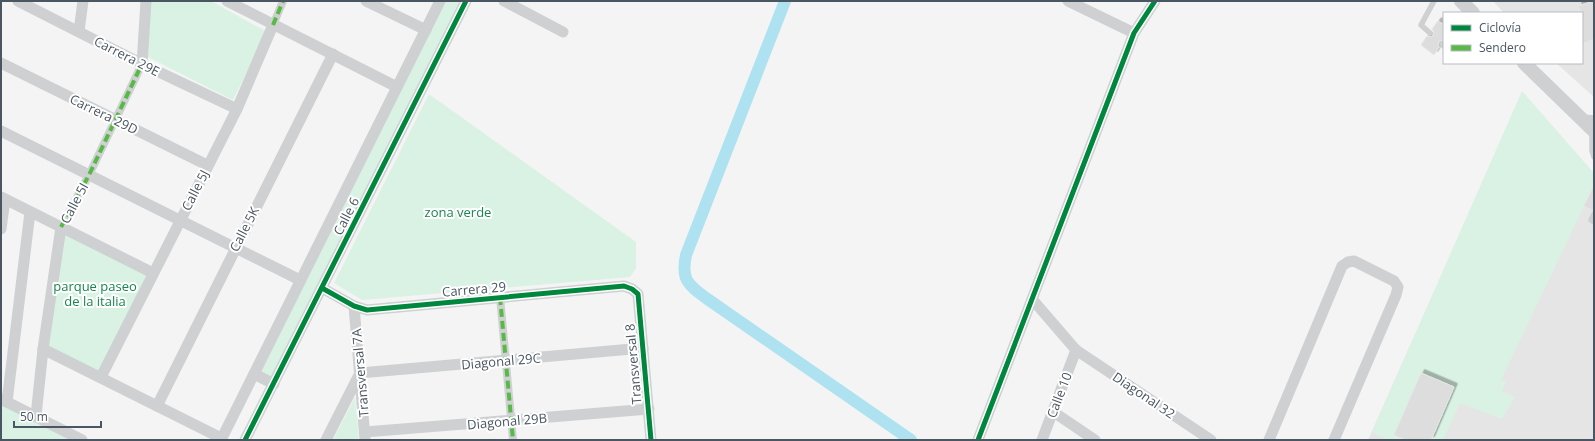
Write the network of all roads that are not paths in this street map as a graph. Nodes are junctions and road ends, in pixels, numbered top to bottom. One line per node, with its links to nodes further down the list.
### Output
1 (83, 1): 17 (street)
2 (146, 1): 23 (street, Calle 5I)
3 (227, 1): 15 (street)
4 (284, 1): 15 (street, Calle 5J)
5 (366, 1): 16 (street)
6 (440, 1): 16 (street, Calle 6)
7 (466, 1): 43 (street, Calle 6)
8 (504, 1): 18 (street)
9 (1068, 1): 19 (street)
10 (1154, 1): 19 (street)
11 (1434, 1): 20 (lane)
12 (1461, 1): 14 (street)
13 (24, 2): 17 (street, Carrera 29E)
14 (1472, 12)
15 (273, 25): 21 (street); 26 (street, Calle 5J)
16 (426, 30): 25 (street, Calle 6)
17 (79, 31): 23 (street, Carrera 29E)
18 (563, 32)
19 (1134, 33): 46 (street)
20 (1430, 33)
21 (333, 54): 25 (street); 40 (street, Calle 5K)
22 (1, 63): 27 (street, Carrera 29D)
23 (142, 64): 26 (street, Carrera 29E); 27 (street, Calle 5I)
24 (1525, 64): 28 (street)
25 (397, 87): 42 (street, Calle 6)
26 (237, 109): 31 (street, Calle 5J)
27 (116, 120): 31 (street, Carrera 29D); 32 (street, Calle 5I)
28 (1590, 124): 30 (lane)
29 (1, 131): 32 (street)
30 (1594, 157)
31 (207, 165): 36 (street, Calle 5J)
32 (90, 175): 36 (street); 38 (street, Calle 5I)
33 (3, 198): 34 (street); 39 (street)
34 (30, 212): 38 (street); 56 (street)
35 (1594, 214): 37 (lane)
36 (180, 220): 40 (street); 41 (street, Calle 5J)
37 (1594, 222)
38 (61, 227): 41 (street); 49 (street, Calle 5I)
39 (1, 229)
40 (235, 247): 42 (street); 57 (street, Calle 5K)
41 (153, 273): 54 (street, Calle 5J)
42 (300, 280): 53 (street, Calle 6)
43 (322, 288): 47 (street, Carrera 29); 55 (street, Calle 6)
44 (632, 288): 45 (street, Carrera 29); 48 (street, Transversal 8)
45 (500, 298): 47 (street, Carrera 29); 51 (street)
46 (1032, 299): 50 (street, Diagonal 32); 69 (street)
47 (354, 306): 52 (street, Transversal 7A)
48 (643, 348): 51 (street, Diagonal 29C); 58 (street, Transversal 8)
49 (43, 349): 54 (street); 60 (street, Calle 5I)
50 (1076, 350): 59 (street, Calle 10); 72 (street, Diagonal 32)
51 (506, 360): 52 (street, Diagonal 29C); 61 (street)
52 (360, 373): 62 (street, Transversal 7A); 66 (street)
53 (254, 374): 55 (street); 63 (street, Calle 6)
54 (101, 377): 57 (street)
55 (274, 384): 65 (street, Calle 6)
56 (4, 401): 60 (street)
57 (156, 406): 63 (street)
58 (648, 409): 61 (street, Diagonal 29B); 68 (street, Transversal 8)
59 (1052, 411): 70 (street, Calle 10); 71 (street)
60 (36, 416): 64 (street)
61 (511, 420): 62 (street, Diagonal 29B); 67 (street)
62 (365, 436)
63 (221, 439)
64 (82, 440)
65 (246, 440)
66 (326, 440)
67 (513, 440)
68 (651, 440)
69 (978, 440)
70 (1042, 440)
71 (1095, 440)
72 (1211, 440)
73 (1269, 440): 74 (street)
74 (1334, 440)

